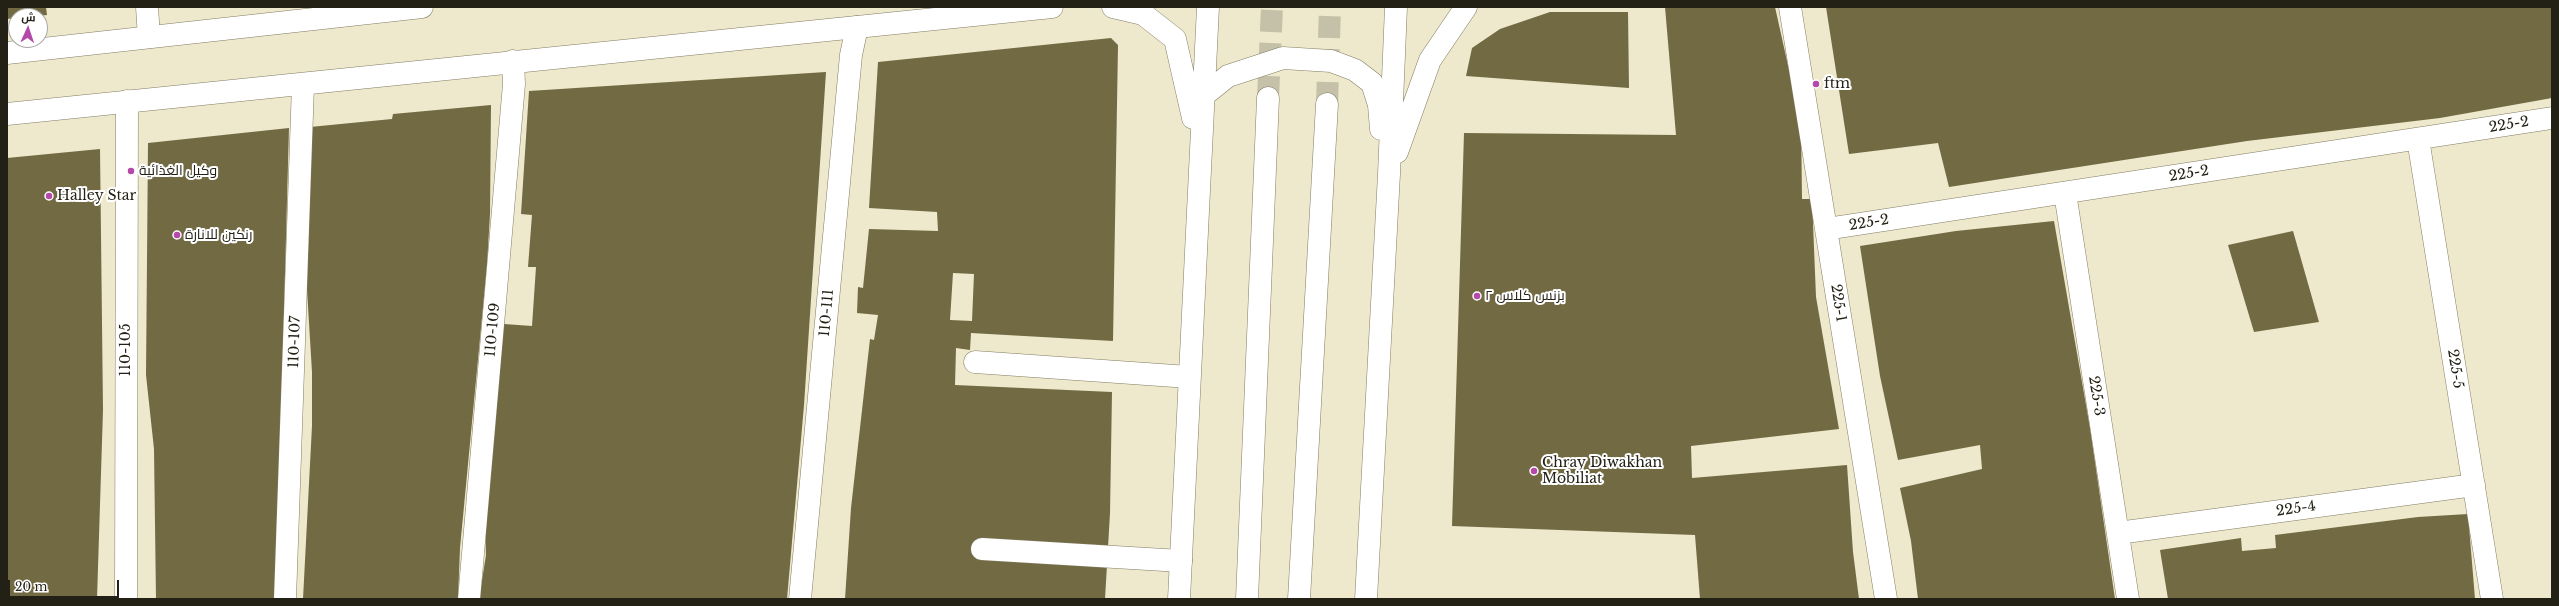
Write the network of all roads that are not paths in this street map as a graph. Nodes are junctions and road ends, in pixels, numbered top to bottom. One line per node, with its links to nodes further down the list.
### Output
1 (146, 7): 10 (main road)
2 (422, 7): 10 (main road)
3 (1052, 7): 9 (main road)
4 (1113, 7): 21 (main road)
5 (1208, 7): 14 (main road)
6 (1396, 7): 22 (main road)
7 (1466, 7): 22 (main road)
8 (1790, 7): 25 (main road, 225-1)
9 (857, 27): 12 (main road); 35 (main road, 110-111)
10 (149, 37): 11 (main road)
11 (7, 53)
12 (514, 61): 13 (main road); 34 (main road, 110-109)
13 (303, 85): 16 (main road); 33 (main road, 110-107)
14 (1203, 96): 21 (main road); 24 (main road)
15 (1268, 98): 37 (main road)
16 (127, 100): 18 (main road); 32 (main road, 110-105)
17 (1327, 104): 38 (main road)
18 (7, 114)
19 (2552, 118): 20 (main road, 225-2)
20 (2418, 139): 23 (main road, 225-2); 28 (main road, 225-5)
21 (1200, 151): 27 (main road)
22 (1389, 174): 24 (main road)
23 (2065, 193): 25 (main road, 225-2); 29 (main road, 225-3)
24 (1388, 198): 39 (main road)
25 (1826, 229): 40 (main road, 225-1)
26 (975, 362): 27 (main road)
27 (1189, 377): 31 (main road)
28 (2474, 486): 29 (main road, 225-4); 42 (main road, 225-5)
29 (2118, 533): 41 (main road, 225-3)
30 (982, 549): 31 (main road)
31 (1181, 561): 36 (main road)
32 (126, 599)
33 (285, 599)
34 (469, 599)
35 (800, 599)
36 (1179, 599)
37 (1246, 599)
38 (1299, 599)
39 (1366, 599)
40 (1886, 599)
41 (2128, 599)
42 (2492, 599)

